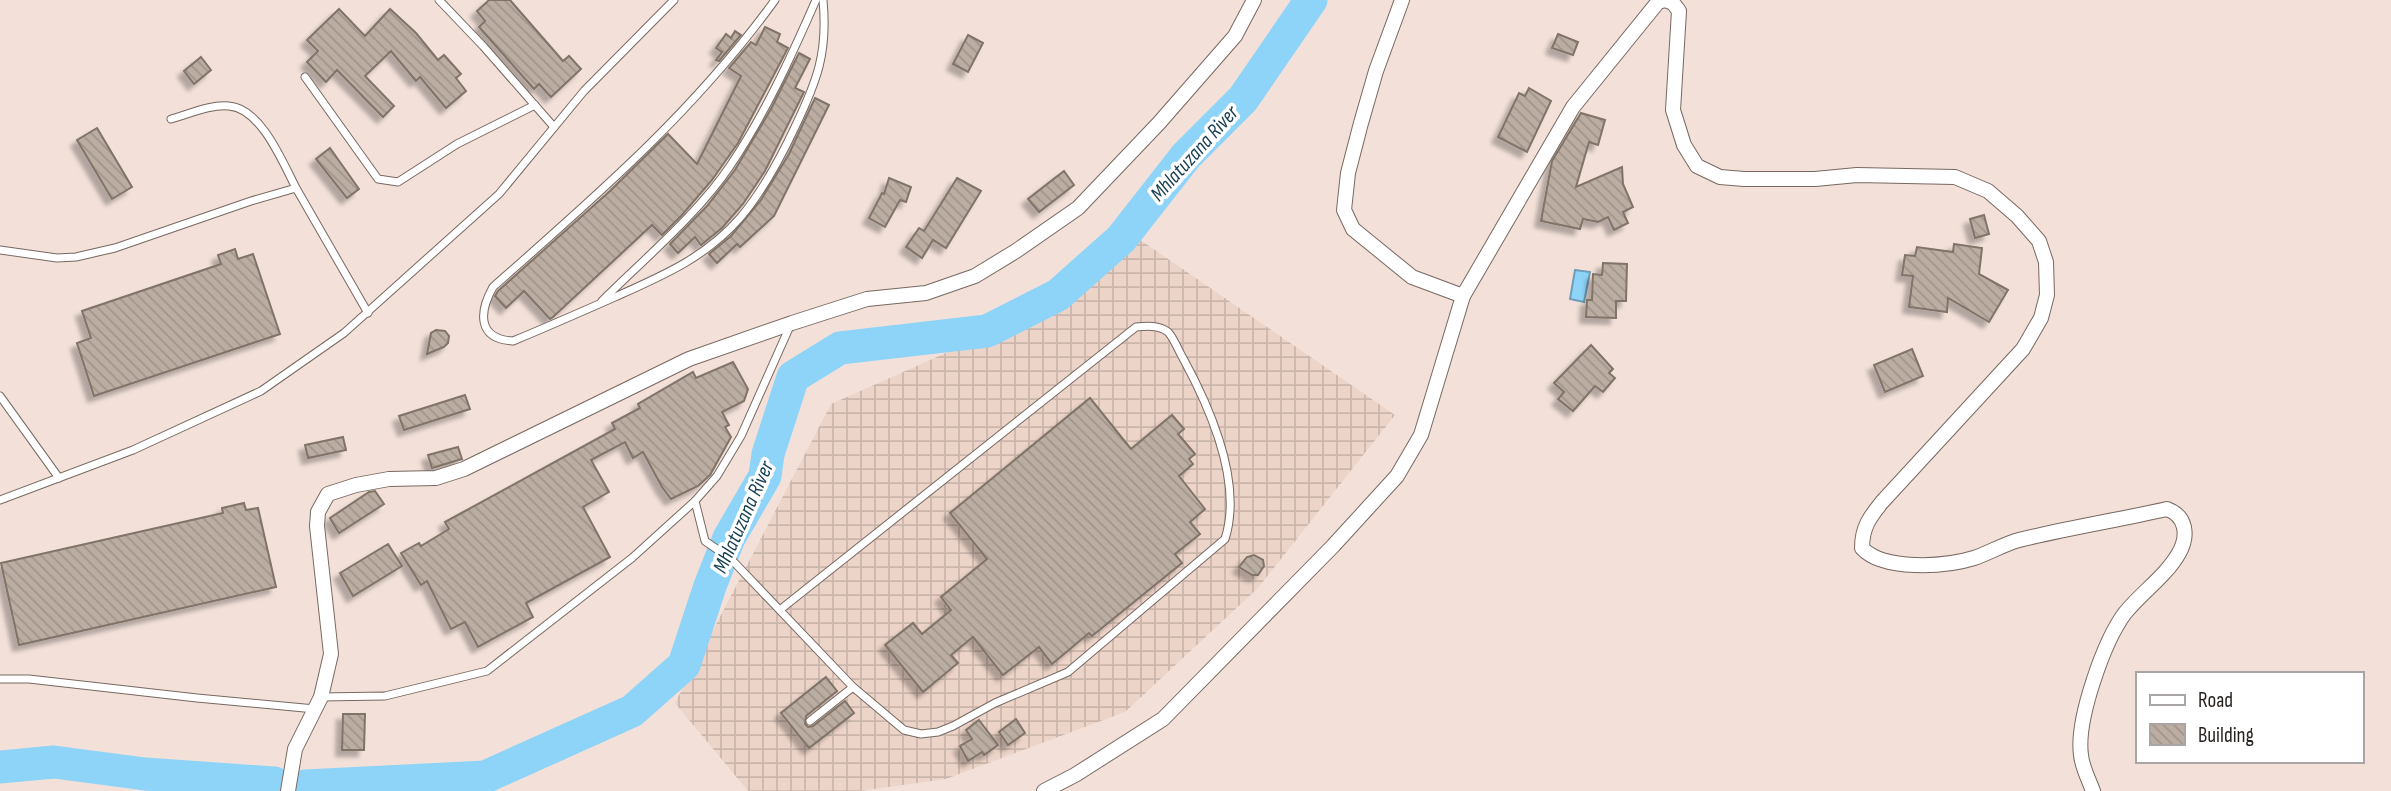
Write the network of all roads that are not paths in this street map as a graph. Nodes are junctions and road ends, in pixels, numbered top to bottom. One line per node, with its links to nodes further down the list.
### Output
1 (440, 0): 9 (lane)
2 (674, 0): 11 (lane)
3 (775, 0): 15 (lane)
4 (816, 0): 15 (lane)
5 (824, 0): 15 (lane)
6 (1254, 0): 17 (street)
7 (1402, 0): 14 (street)
8 (305, 77): 9 (lane)
9 (535, 105): 11 (lane)
10 (171, 119): 12 (lane)
11 (554, 127): 16 (lane)
12 (296, 188): 13 (lane); 16 (lane)
13 (0, 250)
14 (1463, 296): 28 (street); 29 (street)
15 (599, 304)
16 (368, 313): 19 (lane)
17 (792, 323): 21 (lane); 25 (street)
18 (0, 396): 19 (lane)
19 (59, 478): 20 (lane)
20 (0, 500)
21 (695, 501): 22 (lane); 25 (lane)
22 (781, 610): 24 (lane); 24 (lane)
23 (0, 679): 25 (lane)
24 (853, 687): 26 (lane)
25 (318, 703): 27 (street)
26 (810, 721)
27 (288, 791)
28 (1044, 791)
29 (2093, 791)

